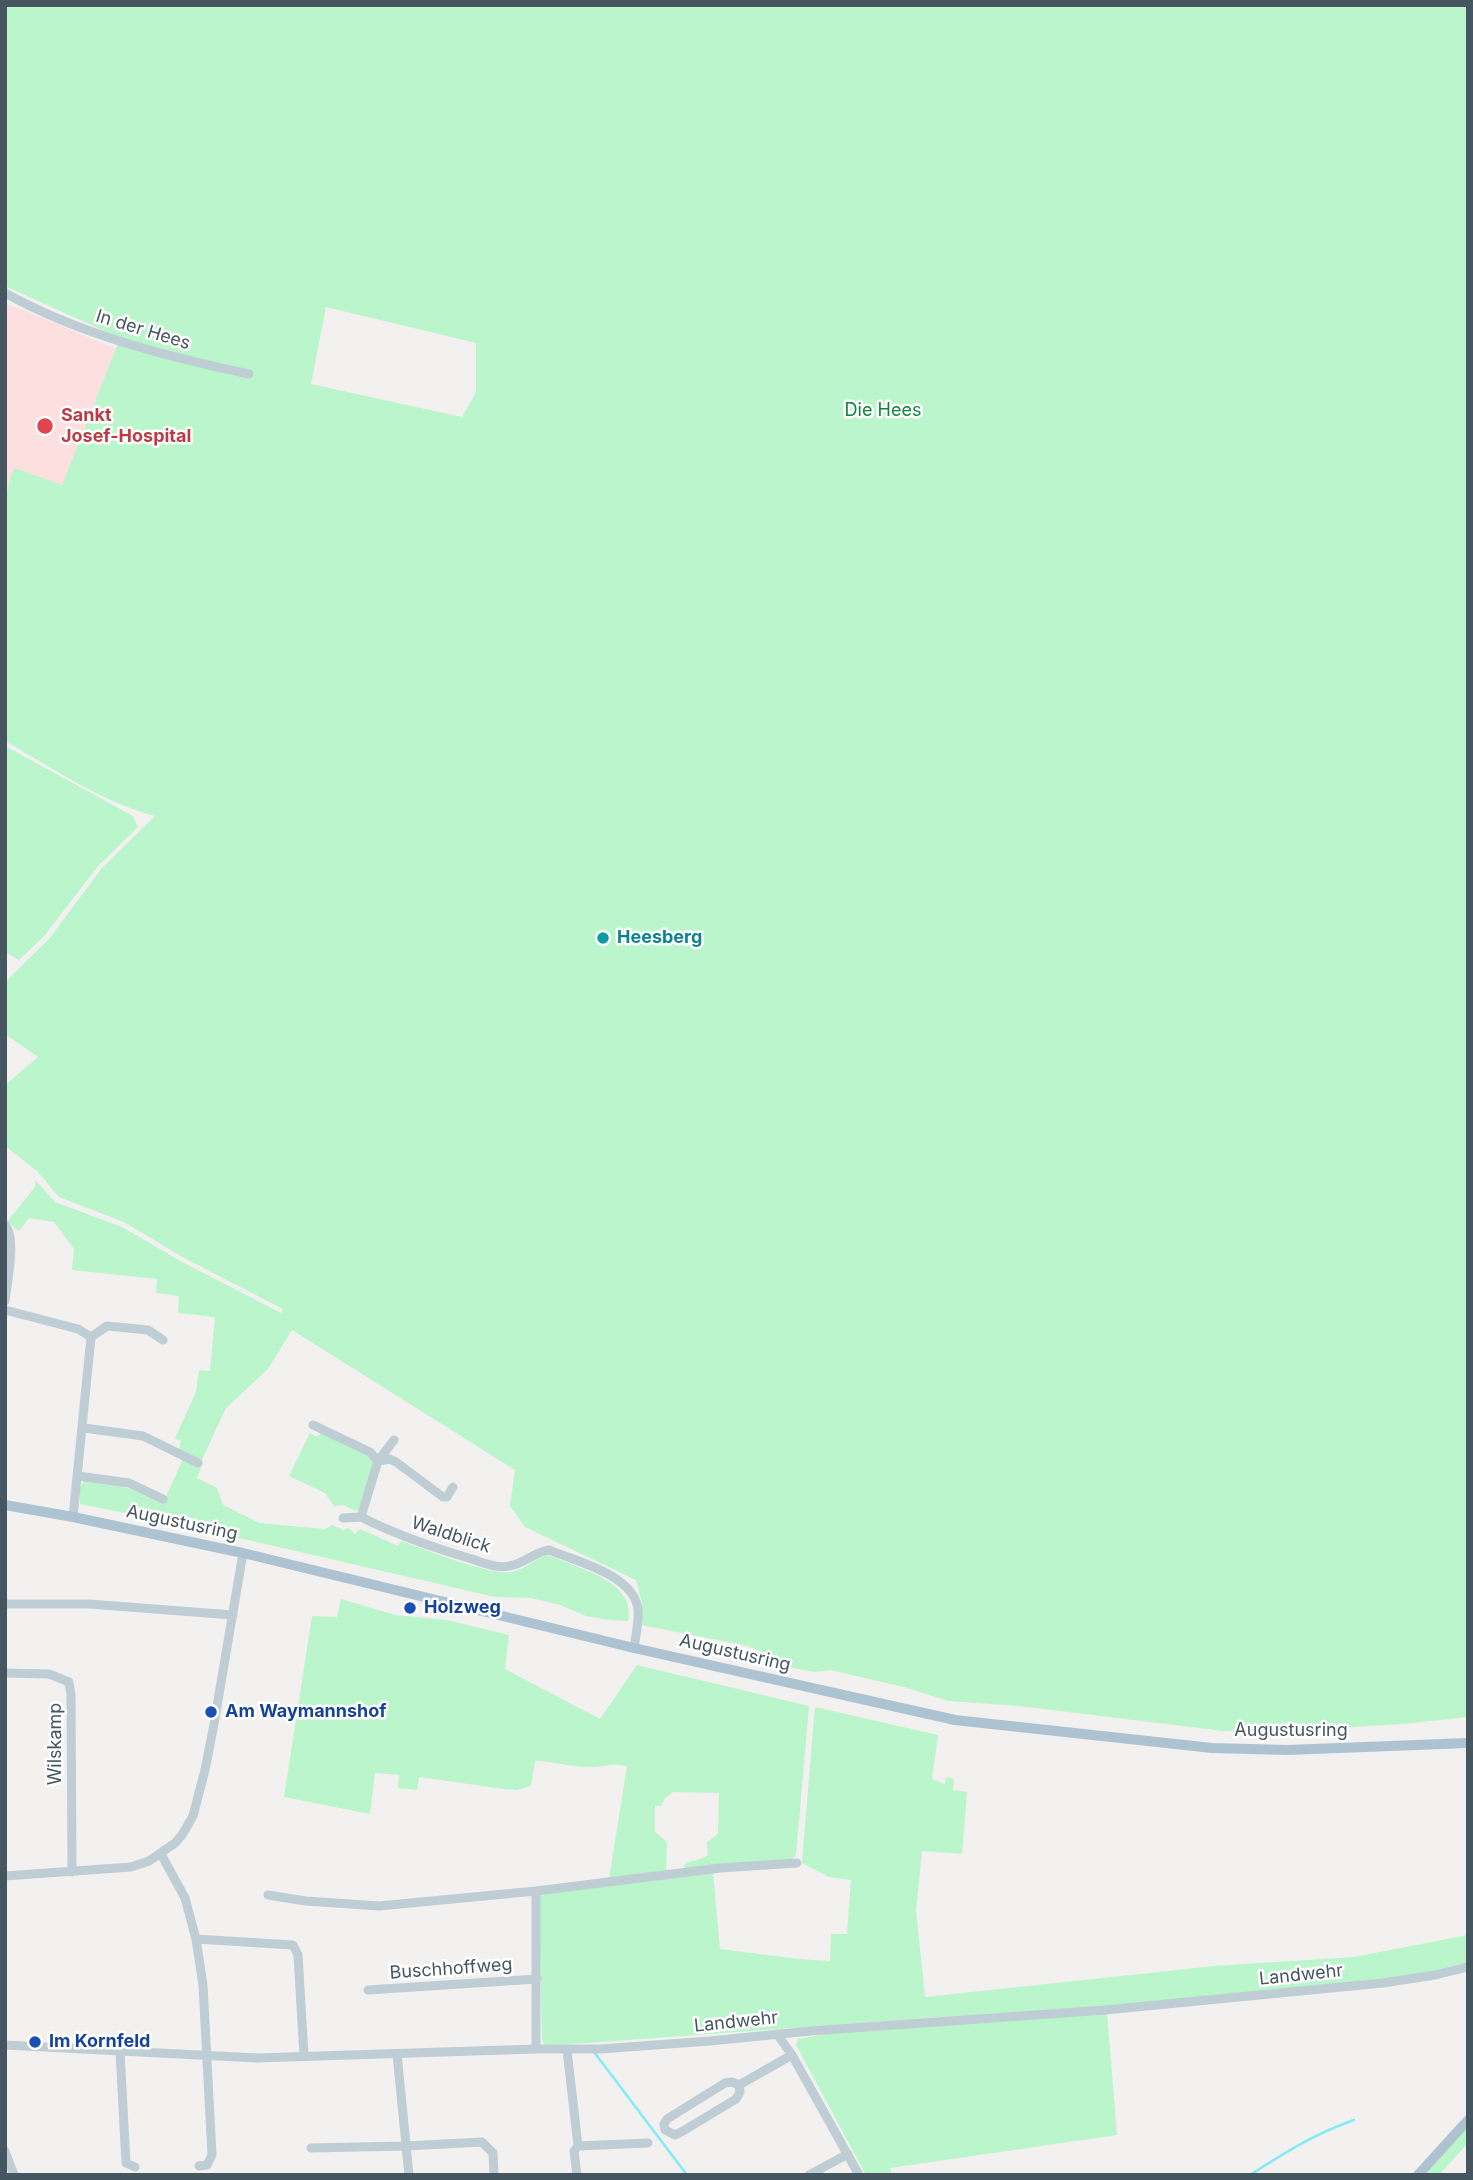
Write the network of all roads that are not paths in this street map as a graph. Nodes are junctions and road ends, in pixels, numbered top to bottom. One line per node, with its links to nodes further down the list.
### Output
1 (5, 295): 2 (street, In der Hees)
2 (249, 374)
3 (5, 1226): 4 (street)
4 (5, 1301)
5 (5, 1310): 6 (street)
6 (91, 1337): 7 (street); 9 (street)
7 (163, 1340)
8 (313, 1425): 11 (street, Waldblick)
9 (83, 1428): 12 (street); 13 (street)
10 (394, 1440): 11 (street)
11 (378, 1461): 14 (street, Waldblick); 18 (street)
12 (198, 1463)
13 (78, 1476): 15 (street); 17 (street)
14 (453, 1487)
15 (163, 1499)
16 (5, 1505): 17 (main road, Augustusring)
17 (73, 1517): 20 (main road, Augustusring)
18 (361, 1517): 19 (street, Waldblick); 23 (street, Waldblick)
19 (343, 1518)
20 (243, 1553): 22 (street); 23 (main road, Augustusring)
21 (5, 1604): 22 (street)
22 (233, 1615): 26 (street)
23 (634, 1647): 25 (main road, Augustusring)
24 (5, 1673): 28 (street, Wilskamp)
25 (1468, 1743)
26 (160, 1854): 28 (street); 32 (street)
27 (797, 1863): 30 (street)
28 (72, 1872): 29 (street)
29 (5, 1876)
30 (536, 1891): 31 (street); 34 (street)
31 (268, 1895)
32 (196, 1940): 43 (street); 44 (street)
33 (1468, 1967): 36 (street, Landwehr)
34 (537, 1979): 35 (street, Buschhoffweg); 38 (street)
35 (368, 1990)
36 (777, 2034): 39 (street, Landwehr); 42 (street)
37 (5, 2045): 40 (street, Landwehr)
38 (536, 2049): 39 (street, Landwehr); 41 (street, Landwehr)
39 (567, 2050): 49 (street)
40 (120, 2052): 43 (street, Landwehr); 54 (street)
41 (397, 2054): 44 (street, Landwehr); 48 (street)
42 (792, 2055): 45 (street); 52 (street)
43 (206, 2056): 44 (street, Landwehr); 53 (street)
44 (304, 2056)
45 (739, 2085): 45 (street)
46 (1468, 2120): 61 (main road)
47 (648, 2143): 49 (street)
48 (406, 2146): 50 (street); 56 (street); 57 (street)
49 (578, 2146): 58 (street)
50 (311, 2147)
51 (5, 2151): 55 (street)
52 (848, 2154): 59 (street); 60 (street)
53 (199, 2166)
54 (135, 2167)
55 (14, 2175)
56 (409, 2175)
57 (494, 2175)
58 (578, 2175)
59 (809, 2175)
60 (859, 2175)
61 (1418, 2175)

